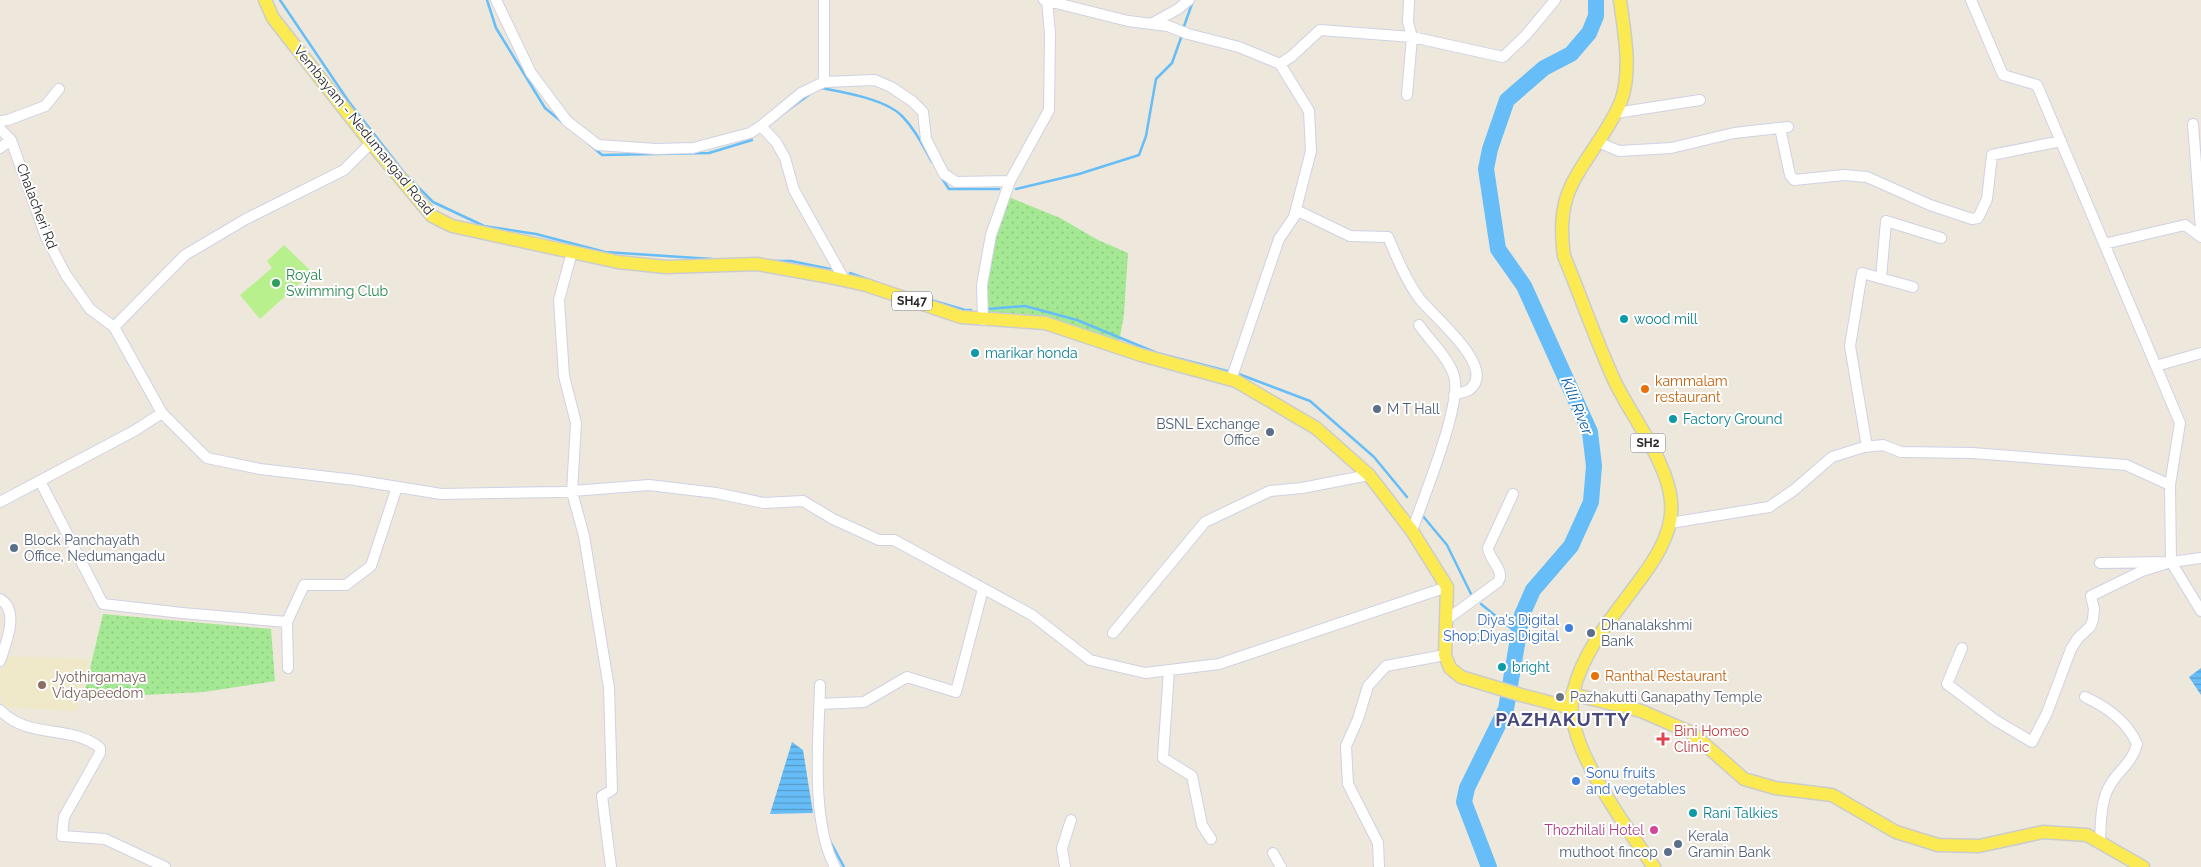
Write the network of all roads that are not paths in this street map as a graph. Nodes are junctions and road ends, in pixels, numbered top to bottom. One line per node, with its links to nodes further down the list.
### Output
1 (265, 0): 25 (main road, Vembayam - Nedumangad Road / SH47)
2 (496, 0): 20 (street)
3 (824, 0): 13 (street)
4 (1188, 0): 10 (street)
5 (1409, 0): 11 (street)
6 (1555, 0): 11 (street)
7 (1620, 0): 17 (main road, SH2)
8 (1971, 0): 23 (street)
9 (1046, 1): 10 (street); 27 (street)
10 (1151, 24): 12 (street)
11 (1412, 37): 12 (street); 15 (street)
12 (1280, 64): 28 (street)
13 (824, 82): 20 (street); 27 (street)
14 (59, 89): 18 (street)
15 (1407, 95)
16 (1700, 100): 17 (street)
17 (1616, 113): 24 (main road, SH2)
18 (0, 120)
19 (2193, 124): 29 (street)
20 (761, 126): 35 (street)
21 (0, 129): 22 (street, Chalacheri Rd)
22 (10, 140): 26 (street); 39 (street, Chalacheri Rd)
23 (2061, 141): 24 (street); 32 (street)
24 (1598, 142): 53 (main road, SH2)
25 (371, 143): 33 (main road, Vembayam - Nedumangad Road / SH47); 39 (street)
26 (0, 148)
27 (1010, 181): 37 (street)
28 (1296, 210): 42 (street); 43 (street)
29 (2201, 229)
30 (1941, 238): 34 (street)
31 (2201, 238): 32 (street)
32 (2104, 244): 41 (street)
33 (572, 252): 35 (main road, Vembayam - Nedumangad Road / SH47); 50 (street)
34 (1881, 278): 36 (street); 45 (street)
35 (846, 281): 37 (main road, Vembayam - Nedumangad Road / SH47)
36 (1913, 287)
37 (983, 320): 42 (main road, Vembayam - Nedumangad Road / SH47)
38 (1418, 326): 43 (street)
39 (114, 327): 44 (street)
40 (2201, 353): 41 (street)
41 (2156, 366): 48 (street)
42 (1231, 380): 46 (main road, Vembayam - Nedumangad Road / SH47)
43 (1454, 395): 54 (street)
44 (162, 413): 47 (street); 49 (street)
45 (1867, 447): 48 (street); 53 (street)
46 (1369, 475): 54 (main road, Vembayam - Nedumangad Road / SH47); 64 (street)
47 (40, 481): 52 (street); 63 (street)
48 (2170, 485): 56 (street)
49 (397, 487): 50 (street); 63 (street)
50 (572, 492): 59 (street); 81 (street)
51 (1513, 494): 62 (street)
52 (0, 502)
53 (1670, 523): 71 (main road, SH2)
54 (1412, 531): 58 (main road, Vembayam - Nedumangad Road / SH47)
55 (2201, 558): 56 (street)
56 (2170, 562): 57 (street); 61 (street); 65 (street)
57 (2100, 563)
58 (1447, 587): 62 (main road); 69 (street)
59 (983, 589): 69 (street); 73 (street)
60 (0, 599): 67 (street)
61 (2201, 611)
62 (1446, 620): 66 (main road)
63 (287, 622): 68 (street)
64 (1113, 633)
65 (1962, 648)
66 (1446, 655): 74 (main road); 85 (street)
67 (0, 661)
68 (288, 668)
69 (1168, 670): 77 (street)
70 (820, 685): 73 (street)
71 (1572, 694): 74 (main road, SH2); 78 (main road)
72 (2085, 697): 78 (street)
73 (820, 704): 82 (street)
74 (1570, 708): 86 (main road, SH2)
75 (0, 710): 80 (street)
76 (1071, 820): 83 (street)
77 (1211, 839)
78 (2100, 842): 87 (main road)
79 (1273, 853): 84 (street)
80 (165, 867)
81 (610, 867)
82 (835, 867)
83 (1065, 867)
84 (1281, 867)
85 (1379, 867)
86 (1654, 867)
87 (2143, 867)

